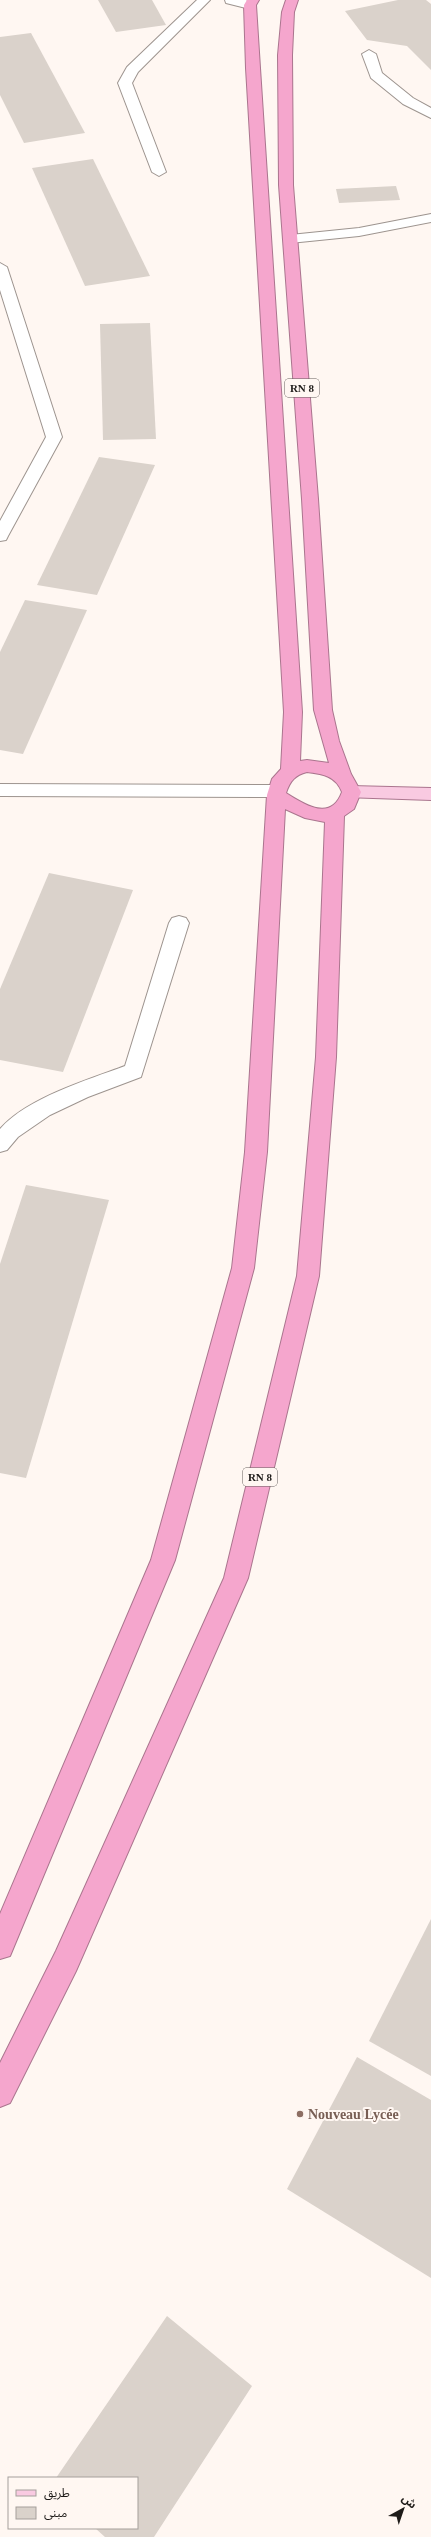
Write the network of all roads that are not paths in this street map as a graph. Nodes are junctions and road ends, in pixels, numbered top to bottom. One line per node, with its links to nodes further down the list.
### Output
1 (204, 0): 7 (street)
2 (231, 0): 4 (street)
3 (292, 0): 9 (highway, RN 8)
4 (252, 3): 12 (highway, RN 8)
5 (369, 54): 6 (street)
6 (431, 114)
7 (159, 172)
8 (431, 218): 9 (street)
9 (290, 239): 13 (highway, RN 8)
10 (0, 267): 11 (street)
11 (0, 536)
12 (290, 770): 13 (highway); 16 (highway)
13 (342, 774): 15 (highway)
14 (0, 790): 16 (street)
15 (351, 792): 17 (main road); 18 (highway)
16 (276, 793): 18 (highway); 21 (highway)
17 (431, 794)
18 (335, 814): 22 (highway, RN 8)
19 (179, 923): 20 (street)
20 (0, 1144)
21 (0, 1946)
22 (0, 2093)

